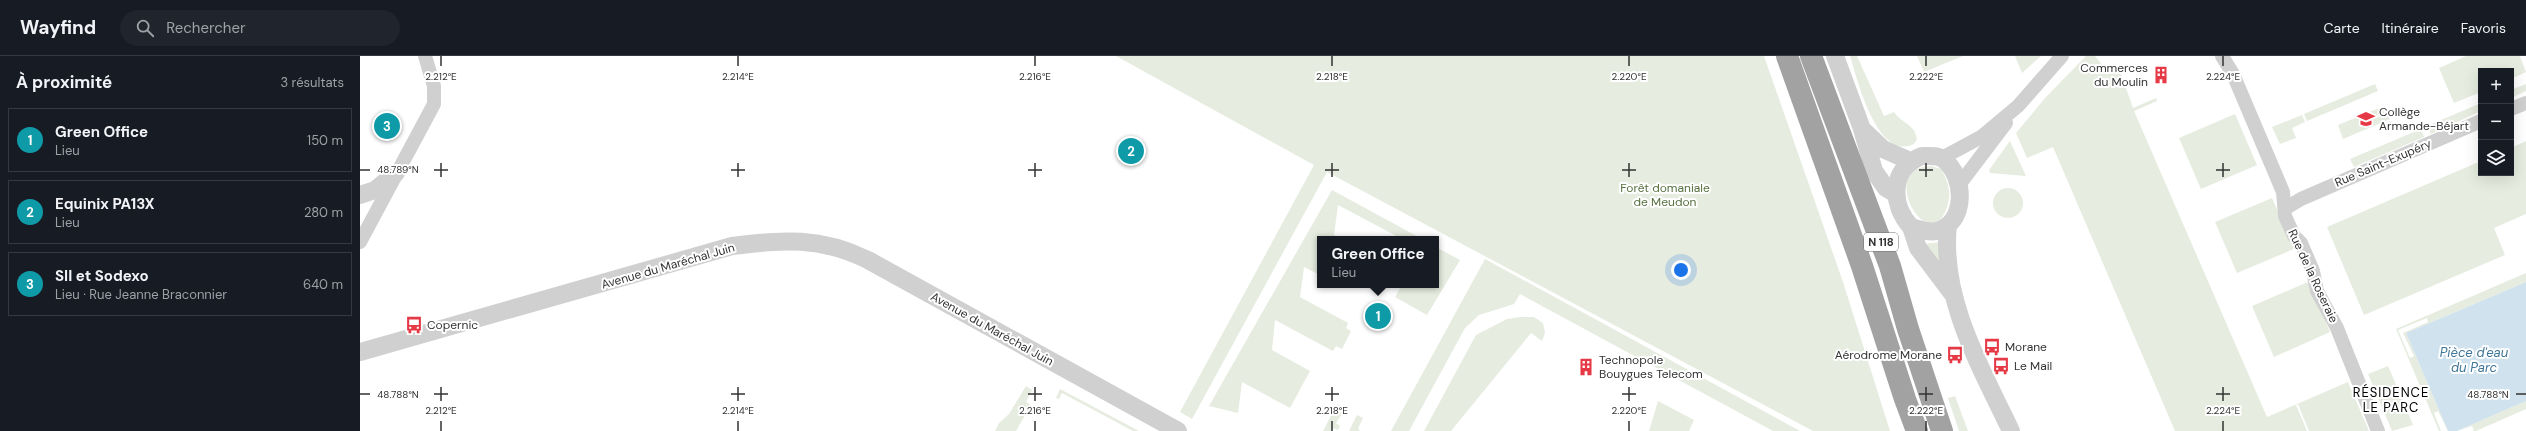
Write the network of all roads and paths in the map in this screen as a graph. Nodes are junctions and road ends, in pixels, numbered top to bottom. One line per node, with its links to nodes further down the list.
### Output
1 (425, 56): 14 (street)
2 (1787, 56): 25 (highway, N 118)
3 (1811, 56): 29 (highway, N 118)
4 (1835, 56): 11 (street)
5 (2062, 56): 8 (street)
6 (2222, 56): 18 (street, Rue de la Roseraie)
7 (2526, 102): 9 (street)
8 (2018, 106): 12 (street); 15 (street)
9 (2514, 108)
10 (2478, 122): 18 (street, Rue Saint-Exupéry)
11 (1862, 129): 13 (street); 16 (street)
12 (1942, 158): 13 (street); 15 (street)
13 (1910, 161): 16 (street)
14 (396, 173): 17 (street); 22 (street)
15 (1959, 185): 20 (street)
16 (1896, 194): 21 (street)
17 (360, 195)
18 (2286, 208): 31 (street, Rue de la Roseraie)
19 (360, 221): 22 (street)
20 (1948, 225): 21 (street); 23 (street)
21 (1911, 227): 23 (street)
22 (361, 240)
23 (1952, 293): 30 (street)
24 (360, 352): 26 (street, Avenue du Maréchal Juin)
25 (1905, 399): 27 (highway); 28 (highway, N 118)
26 (1178, 431)
27 (1902, 431)
28 (1917, 431)
29 (1942, 431)
30 (2011, 431)
31 (2378, 431)

